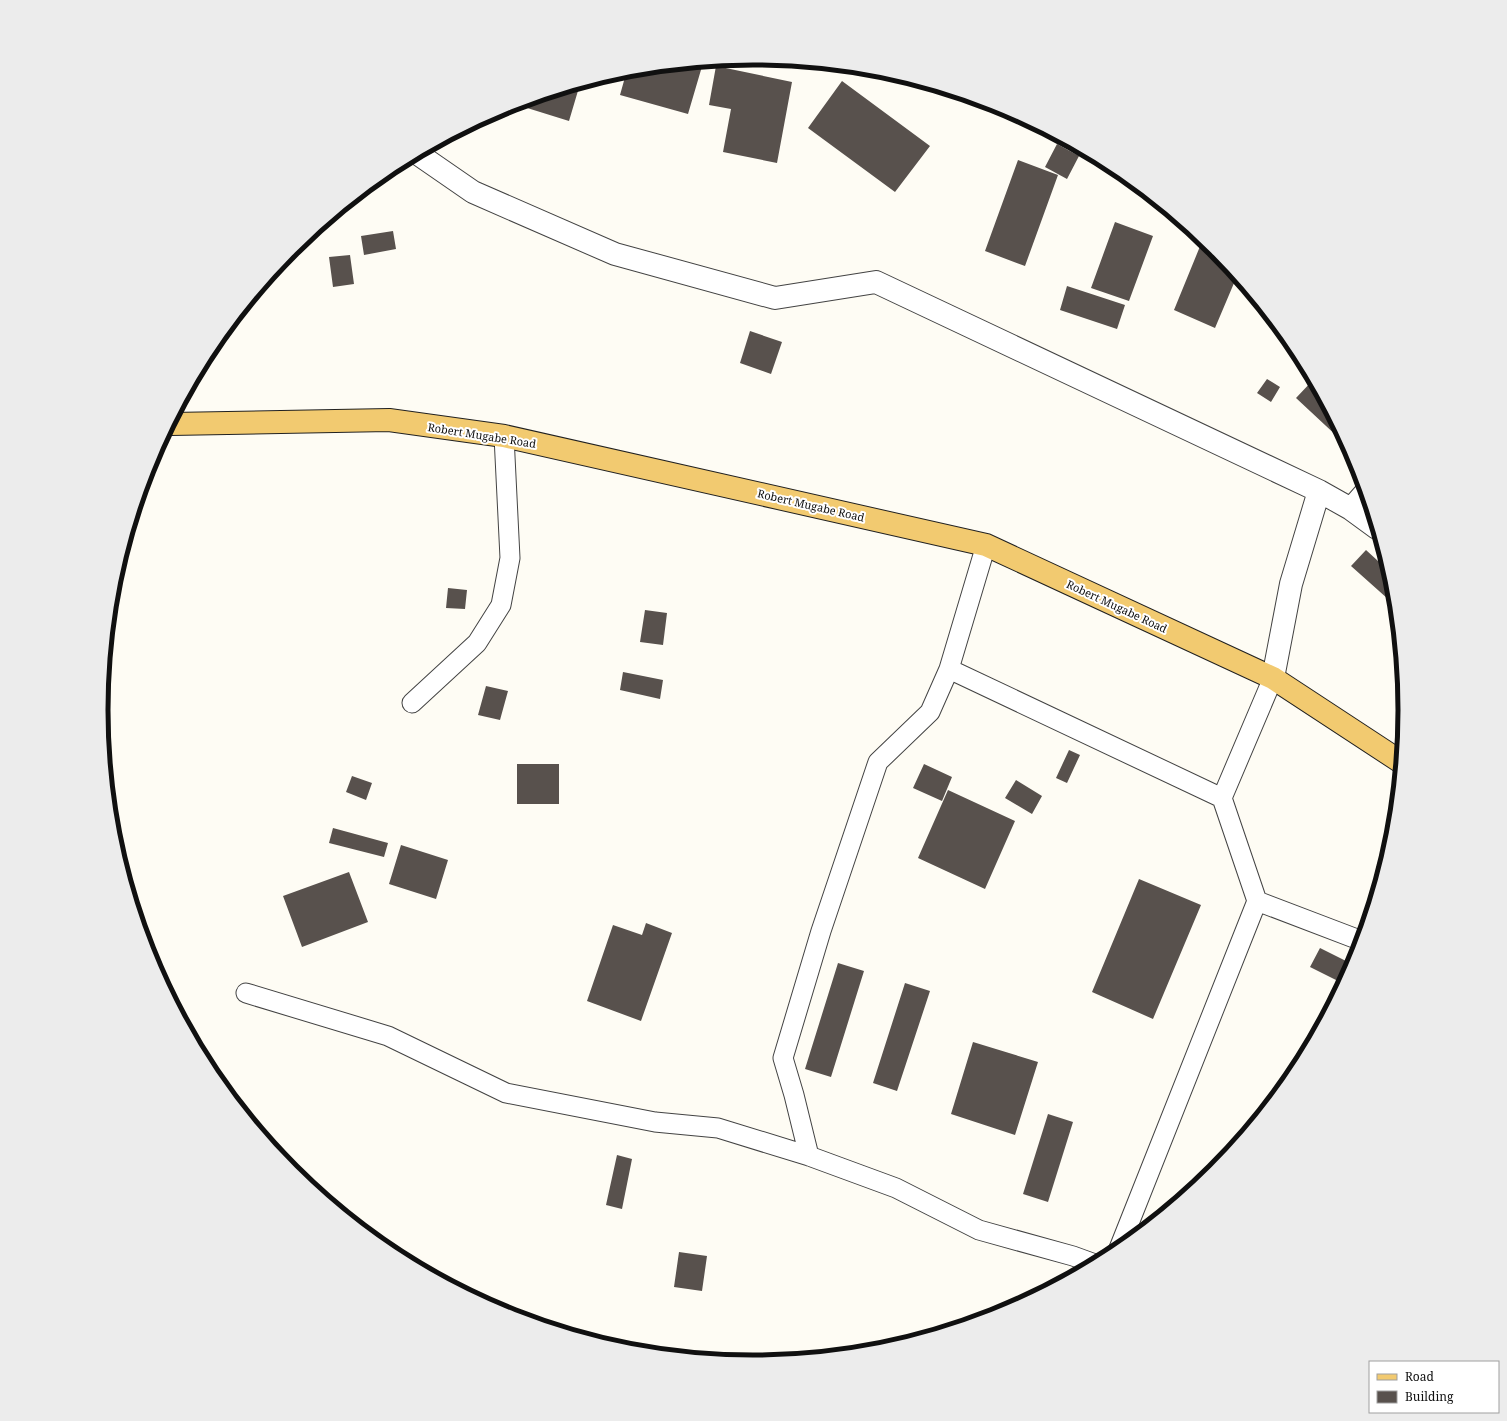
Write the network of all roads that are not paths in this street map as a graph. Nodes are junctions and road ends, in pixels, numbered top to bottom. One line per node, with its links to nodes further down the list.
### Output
1 (422, 157): 4 (street)
2 (176, 424): 3 (main road, Robert Mugabe Road)
3 (504, 436): 8 (main road, Robert Mugabe Road); 11 (lane)
4 (1319, 491): 6 (street); 10 (street)
5 (1362, 496): 6 (street)
6 (1351, 509): 7 (street)
7 (1371, 524)
8 (986, 545): 9 (lane); 10 (main road, Robert Mugabe Road)
9 (949, 669): 13 (lane); 17 (lane)
10 (1273, 678): 12 (main road, Robert Mugabe Road); 13 (lane)
11 (412, 703)
12 (1397, 760)
13 (1222, 798): 14 (lane)
14 (1257, 900): 15 (lane); 18 (lane)
15 (1357, 939)
16 (246, 993): 17 (lane)
17 (809, 1156): 19 (lane)
18 (1123, 1240)
19 (1089, 1262)

